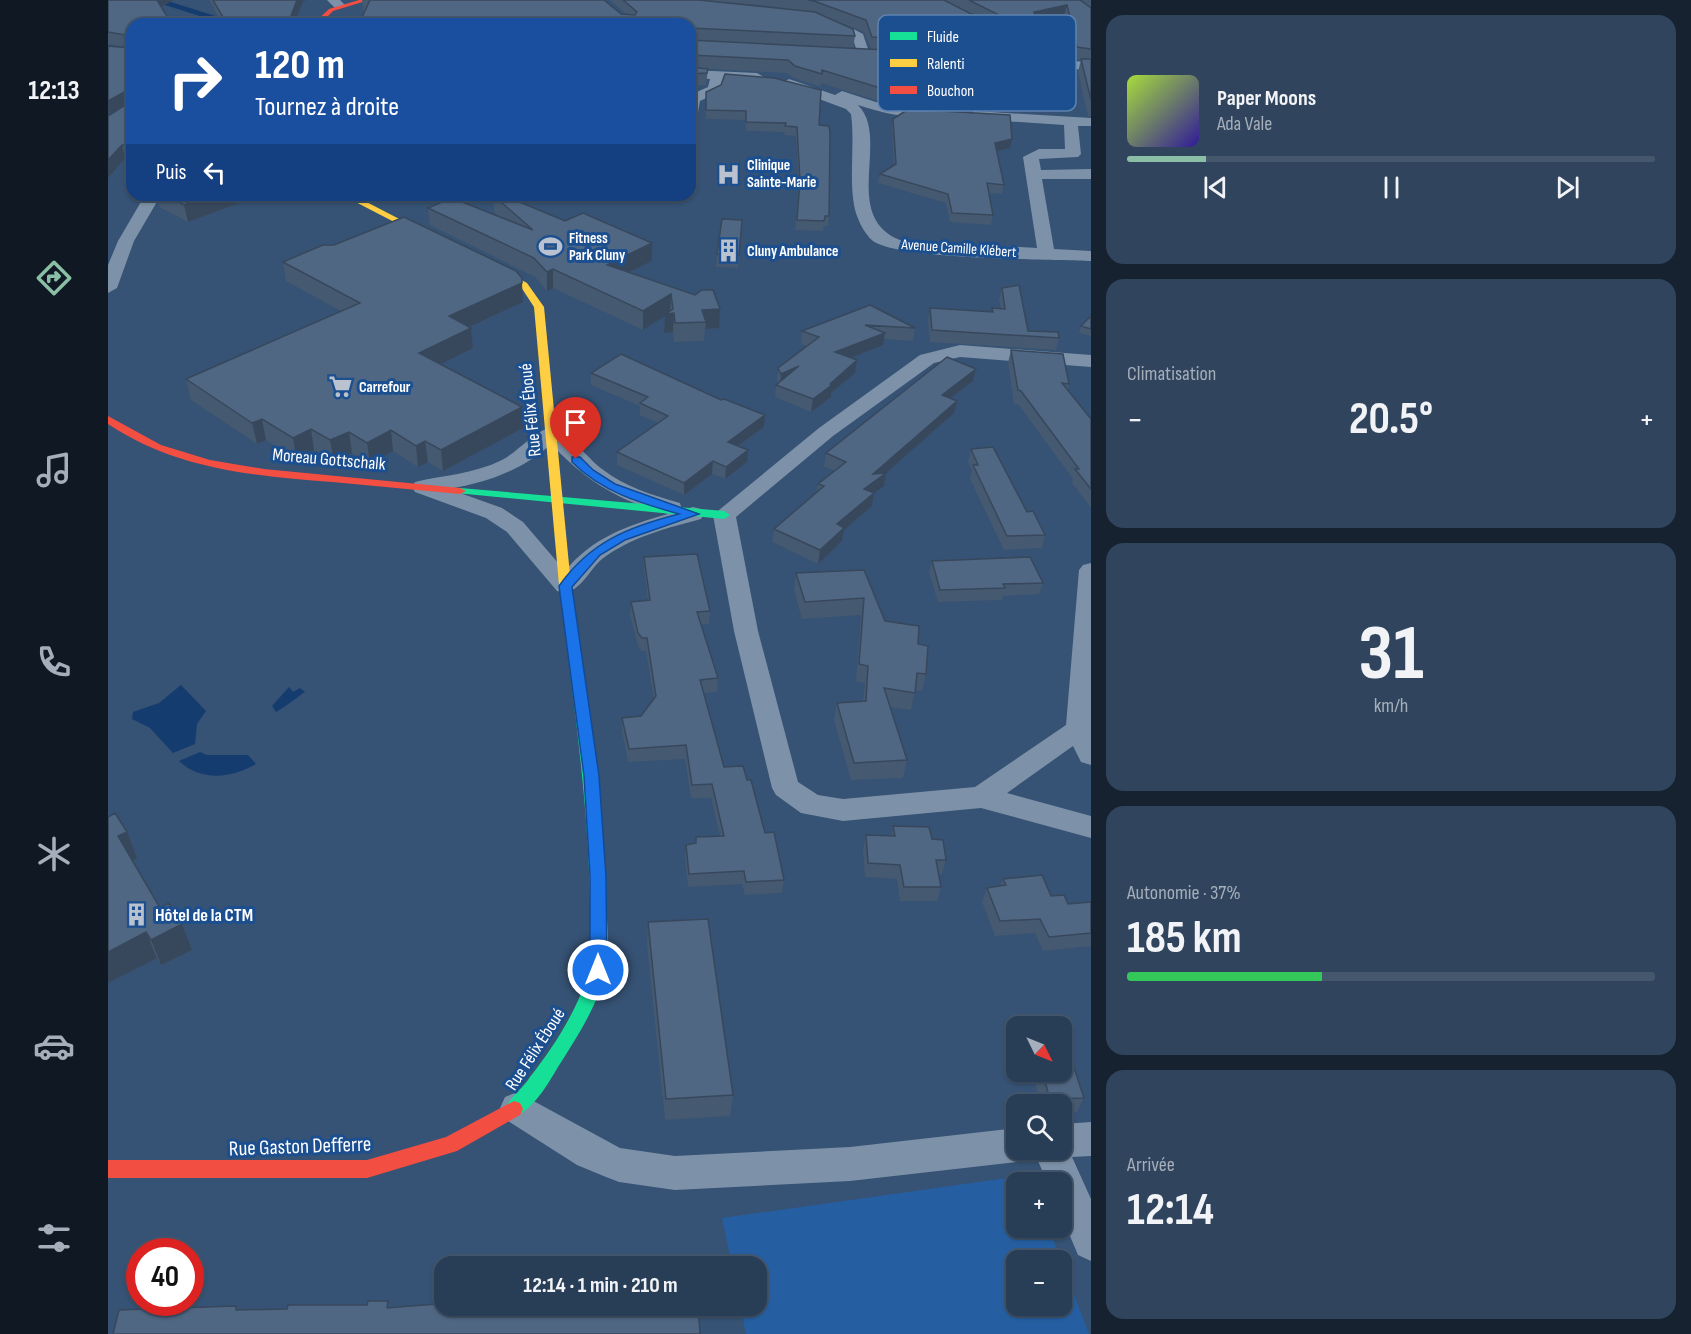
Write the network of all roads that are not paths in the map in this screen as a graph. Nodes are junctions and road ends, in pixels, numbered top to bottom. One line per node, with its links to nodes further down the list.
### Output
1 (366, 0): 3 (street)
2 (673, 0): 6 (street)
3 (333, 2): 4 (street); 5 (street)
4 (306, 18)
5 (321, 18)
6 (864, 55)
7 (1076, 65): 8 (street)
8 (1091, 66)
9 (696, 74): 10 (street)
10 (718, 75): 11 (street); 12 (street)
11 (772, 78): 13 (street); 15 (street)
12 (696, 97)
13 (878, 108)
14 (889, 111): 15 (street); 16 (street)
15 (859, 120): 24 (street, Avenue Camille Klébert)
16 (1071, 121): 17 (street); 18 (street)
17 (1091, 122)
18 (1073, 154): 19 (street); 20 (street)
19 (1085, 174): 20 (street)
20 (1034, 175): 24 (street)
21 (149, 201): 27 (street)
22 (358, 201): 23 (street)
23 (450, 247)
24 (1046, 254): 25 (street, Avenue Camille Klébert)
25 (1091, 256)
26 (470, 257): 30 (street, Rue Félix Éboué)
27 (108, 288)
28 (1091, 361): 34 (street)
29 (108, 419): 31 (street, Moreau Gottschalk)
30 (552, 434): 31 (street); 32 (street, Rue Félix Éboué); 33 (street)
31 (423, 487): 32 (street, Moreau Gottschalk); 36 (street)
32 (558, 502): 33 (street, Moreau Gottschalk); 36 (street, Rue Félix Éboué)
33 (693, 514): 34 (street, Moreau Gottschalk); 36 (street)
34 (724, 515): 39 (street)
35 (1091, 570): 37 (street)
36 (565, 586): 41 (street, Rue Félix Éboué)
37 (1079, 729): 38 (street); 39 (street)
38 (1091, 755)
39 (981, 797): 40 (street)
40 (1091, 827)
41 (517, 1108): 44 (street); 46 (street, Rue Gaston Defferre)
42 (1091, 1138): 43 (street)
43 (1072, 1140)
44 (1006, 1146)
45 (1056, 1160): 47 (street)
46 (108, 1169)
47 (1091, 1242)

